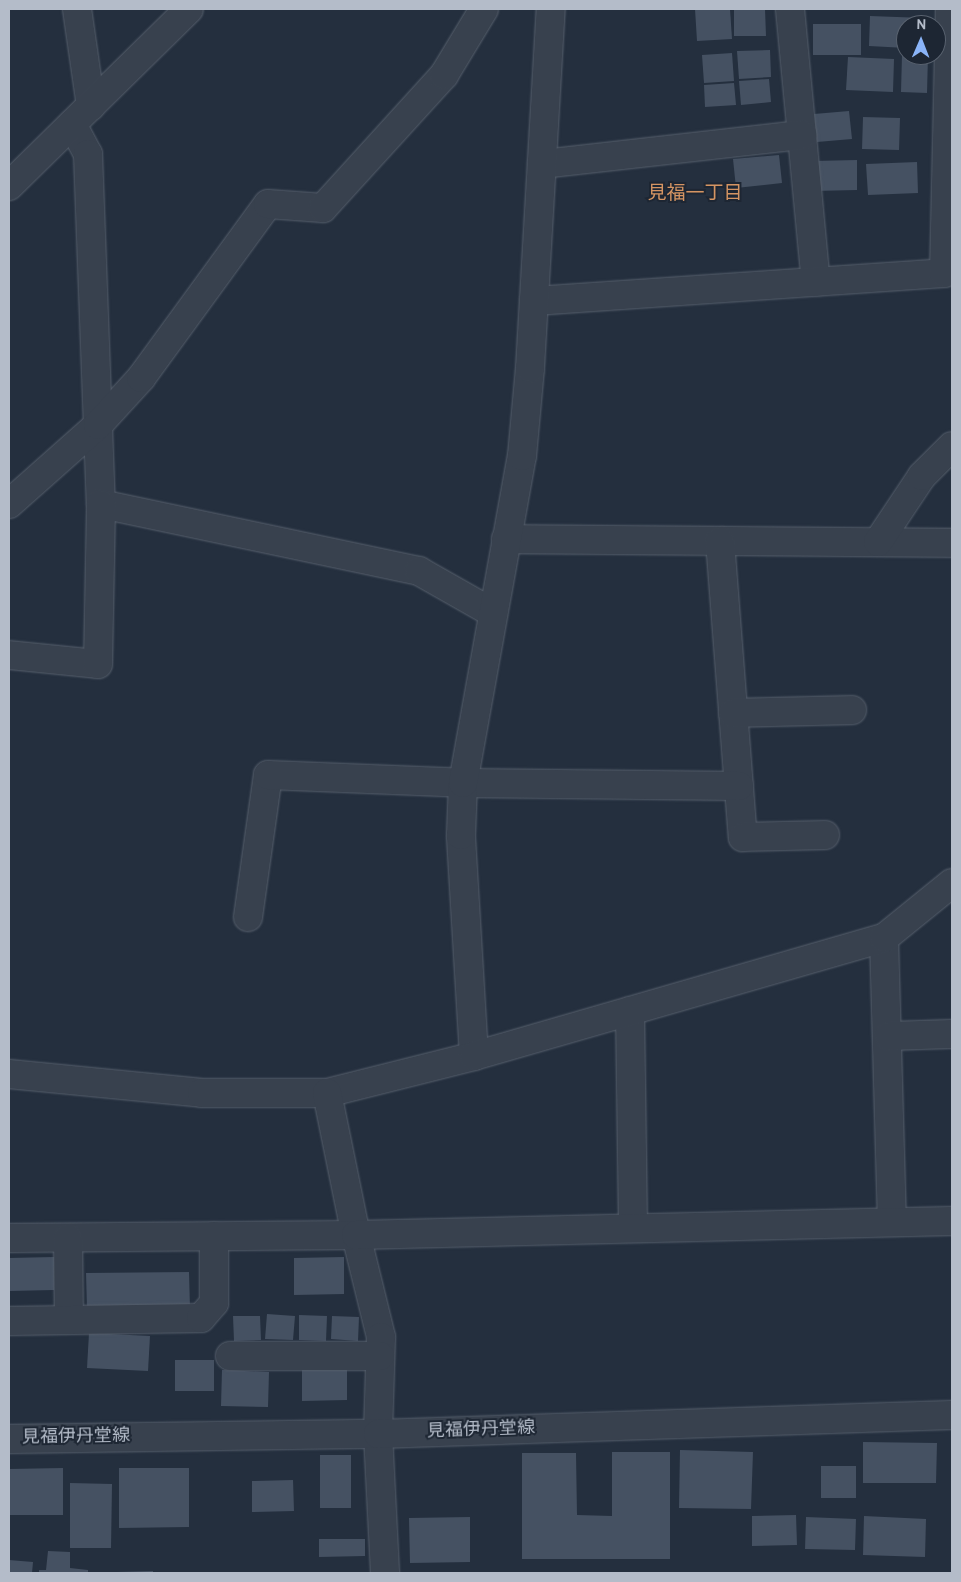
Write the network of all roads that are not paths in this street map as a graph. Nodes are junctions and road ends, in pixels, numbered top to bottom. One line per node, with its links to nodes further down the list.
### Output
1 (78, 9): 7 (street)
2 (188, 9): 7 (street)
3 (484, 9): 13 (street)
4 (546, 9): 9 (street)
5 (790, 9): 8 (street)
6 (950, 9): 11 (street)
7 (82, 115): 10 (street); 13 (street)
8 (802, 135): 9 (street); 11 (street)
9 (542, 164): 12 (street)
10 (9, 186)
11 (816, 282): 12 (street)
12 (534, 301): 17 (street)
13 (98, 425): 15 (street); 16 (street)
14 (952, 446): 19 (street)
15 (9, 504)
16 (101, 504): 21 (street); 22 (street)
17 (506, 539): 18 (street); 21 (street)
18 (720, 541): 19 (street); 24 (street)
19 (878, 542): 20 (street)
20 (952, 543)
21 (493, 613): 25 (street)
22 (9, 655)
23 (852, 710): 24 (street)
24 (733, 713): 26 (street)
25 (463, 783): 26 (street); 29 (street); 34 (street)
26 (739, 786): 27 (street)
27 (825, 835)
28 (952, 883): 30 (street)
29 (248, 917)
30 (884, 938): 31 (street); 33 (street)
31 (630, 1011): 34 (street); 39 (street)
32 (952, 1034): 33 (street)
33 (889, 1036): 38 (street)
34 (474, 1056): 36 (street)
35 (9, 1074): 36 (street)
36 (327, 1093): 40 (street)
37 (952, 1221): 38 (street)
38 (892, 1222): 39 (street)
39 (633, 1228): 40 (street)
40 (356, 1235): 41 (street); 47 (street)
41 (214, 1236): 43 (street); 44 (street)
42 (9, 1238): 43 (street)
43 (68, 1238): 44 (street)
44 (69, 1320): 45 (street)
45 (9, 1321)
46 (230, 1356): 47 (street)
47 (380, 1356): 49 (street)
48 (952, 1416): 49 (street, 見福伊丹堂線)
49 (378, 1434): 50 (street, 見福伊丹堂線); 51 (street)
50 (9, 1439)
51 (385, 1573)

